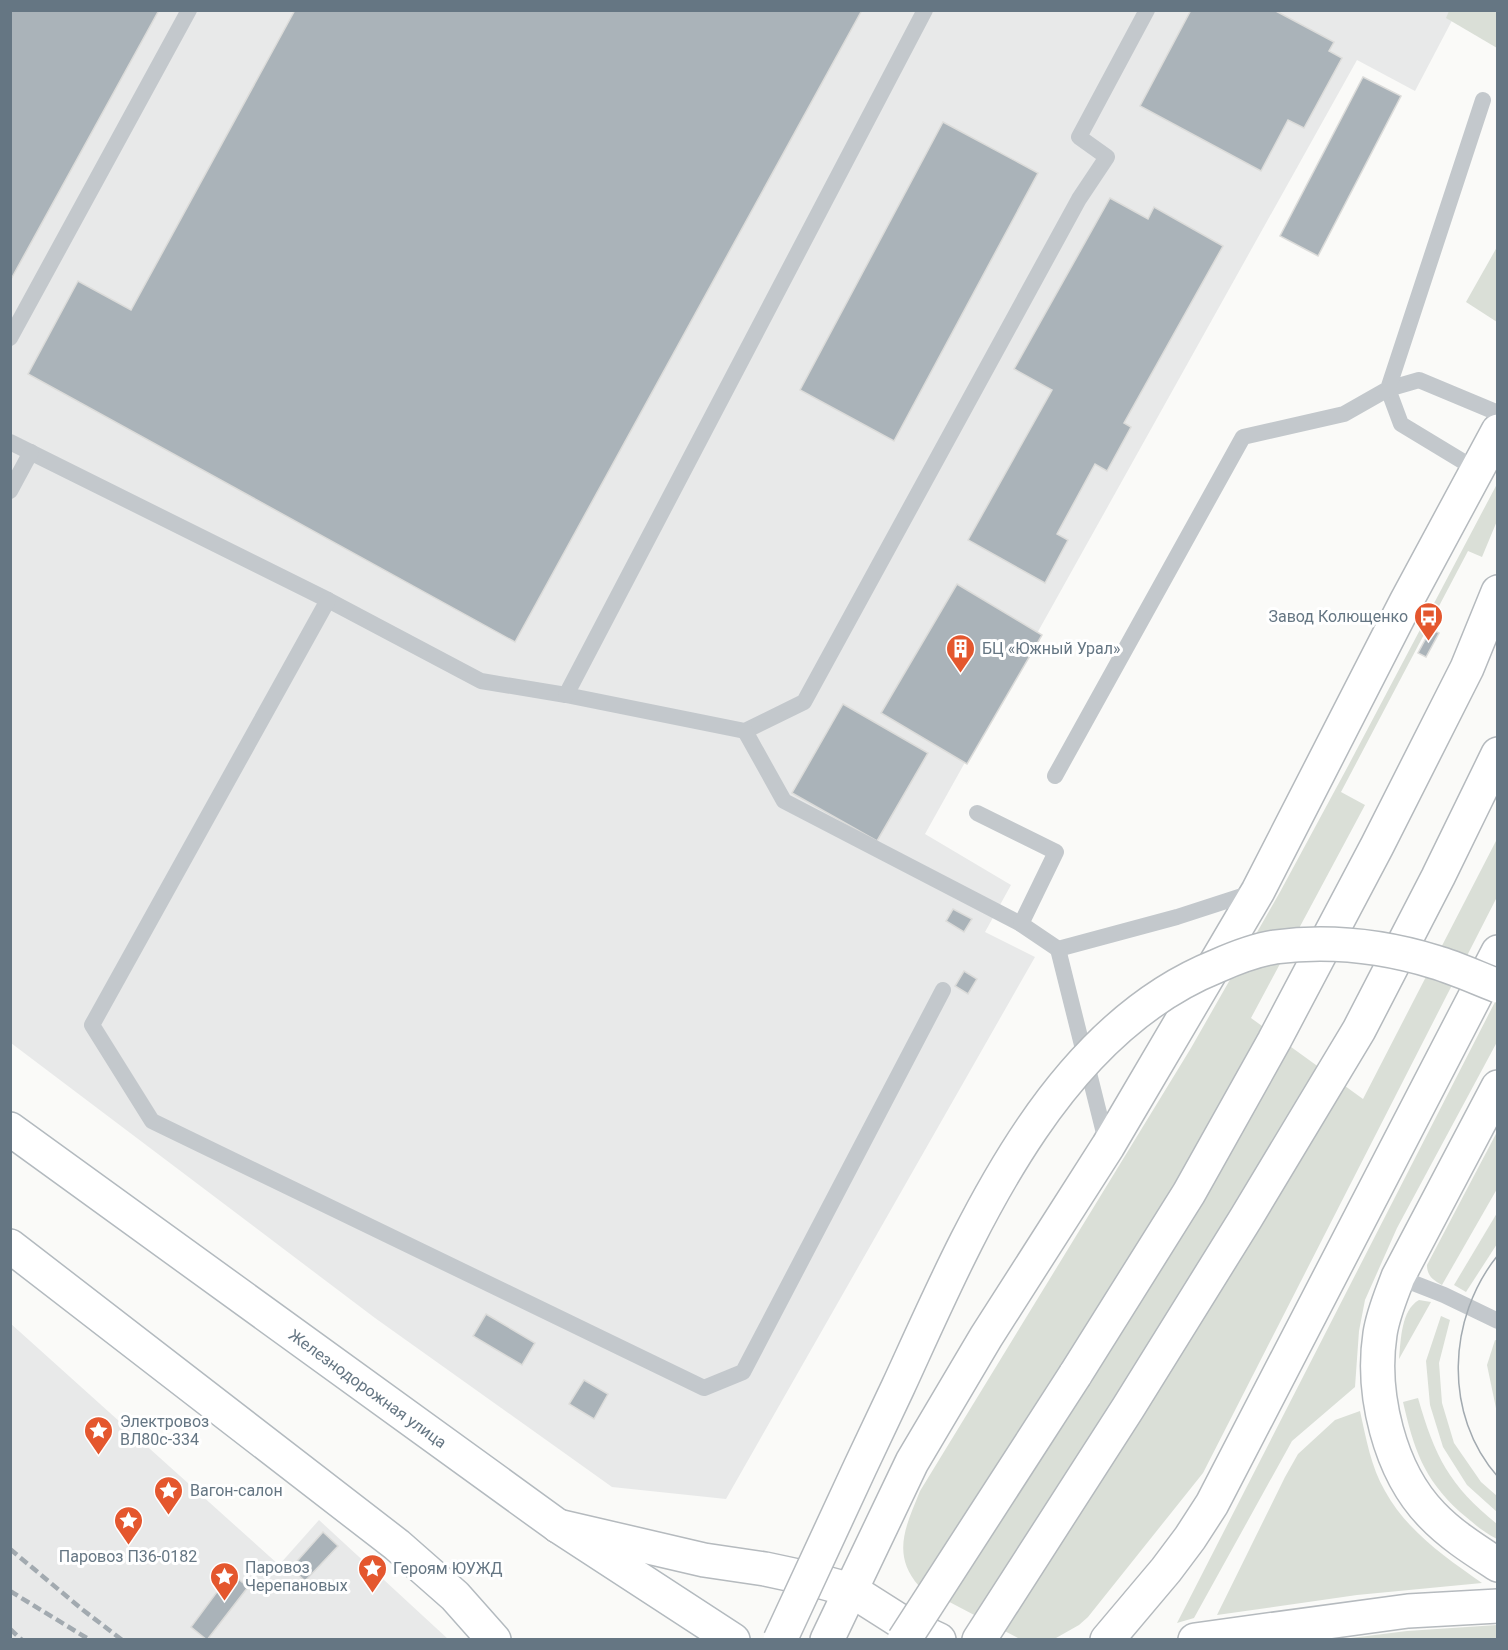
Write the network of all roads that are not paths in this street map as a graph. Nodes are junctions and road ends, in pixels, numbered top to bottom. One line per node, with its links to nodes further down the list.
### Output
1 (189, 10): 5 (lane)
2 (926, 10): 15 (lane)
3 (1147, 10): 16 (lane)
4 (1483, 100): 6 (lane)
5 (10, 338)
6 (1388, 389): 7 (lane); 11 (lane); 18 (lane)
7 (1497, 413)
8 (1497, 432): 11 (main road)
9 (10, 442): 10 (lane)
10 (31, 452): 12 (lane); 14 (lane)
11 (1477, 470): 20 (main road)
12 (10, 490)
13 (1497, 592): 40 (main road, bridge)
14 (328, 600): 15 (lane); 25 (lane)
15 (566, 695): 16 (lane)
16 (745, 731): 21 (lane)
17 (1497, 754): 42 (main road)
18 (1054, 776)
19 (977, 813): 21 (lane)
20 (1258, 891): 22 (lane); 28 (main road)
21 (1021, 924): 22 (lane)
22 (1058, 949): 28 (lane)
23 (1497, 952): 43 (main road)
24 (1497, 986): 38 (main road, bridge)
25 (943, 990)
26 (1497, 1087): 30 (main road)
27 (10, 1129): 32 (main road, Железнодорожная улица)
28 (1107, 1146): 34 (main road)
29 (10, 1246): 37 (main road)
30 (1398, 1277): 31 (lane); 33 (main road)
31 (1497, 1321)
32 (558, 1526): 34 (main road); 36 (main road, Железнодорожная улица)
33 (1497, 1565)
34 (851, 1590): 39 (main road); 41 (main road)
35 (1497, 1606): 44 (main road)
36 (726, 1638)
37 (494, 1640)
38 (780, 1640)
39 (827, 1640)
40 (904, 1640)
41 (939, 1640)
42 (980, 1640)
43 (1107, 1640)
44 (1195, 1640)

